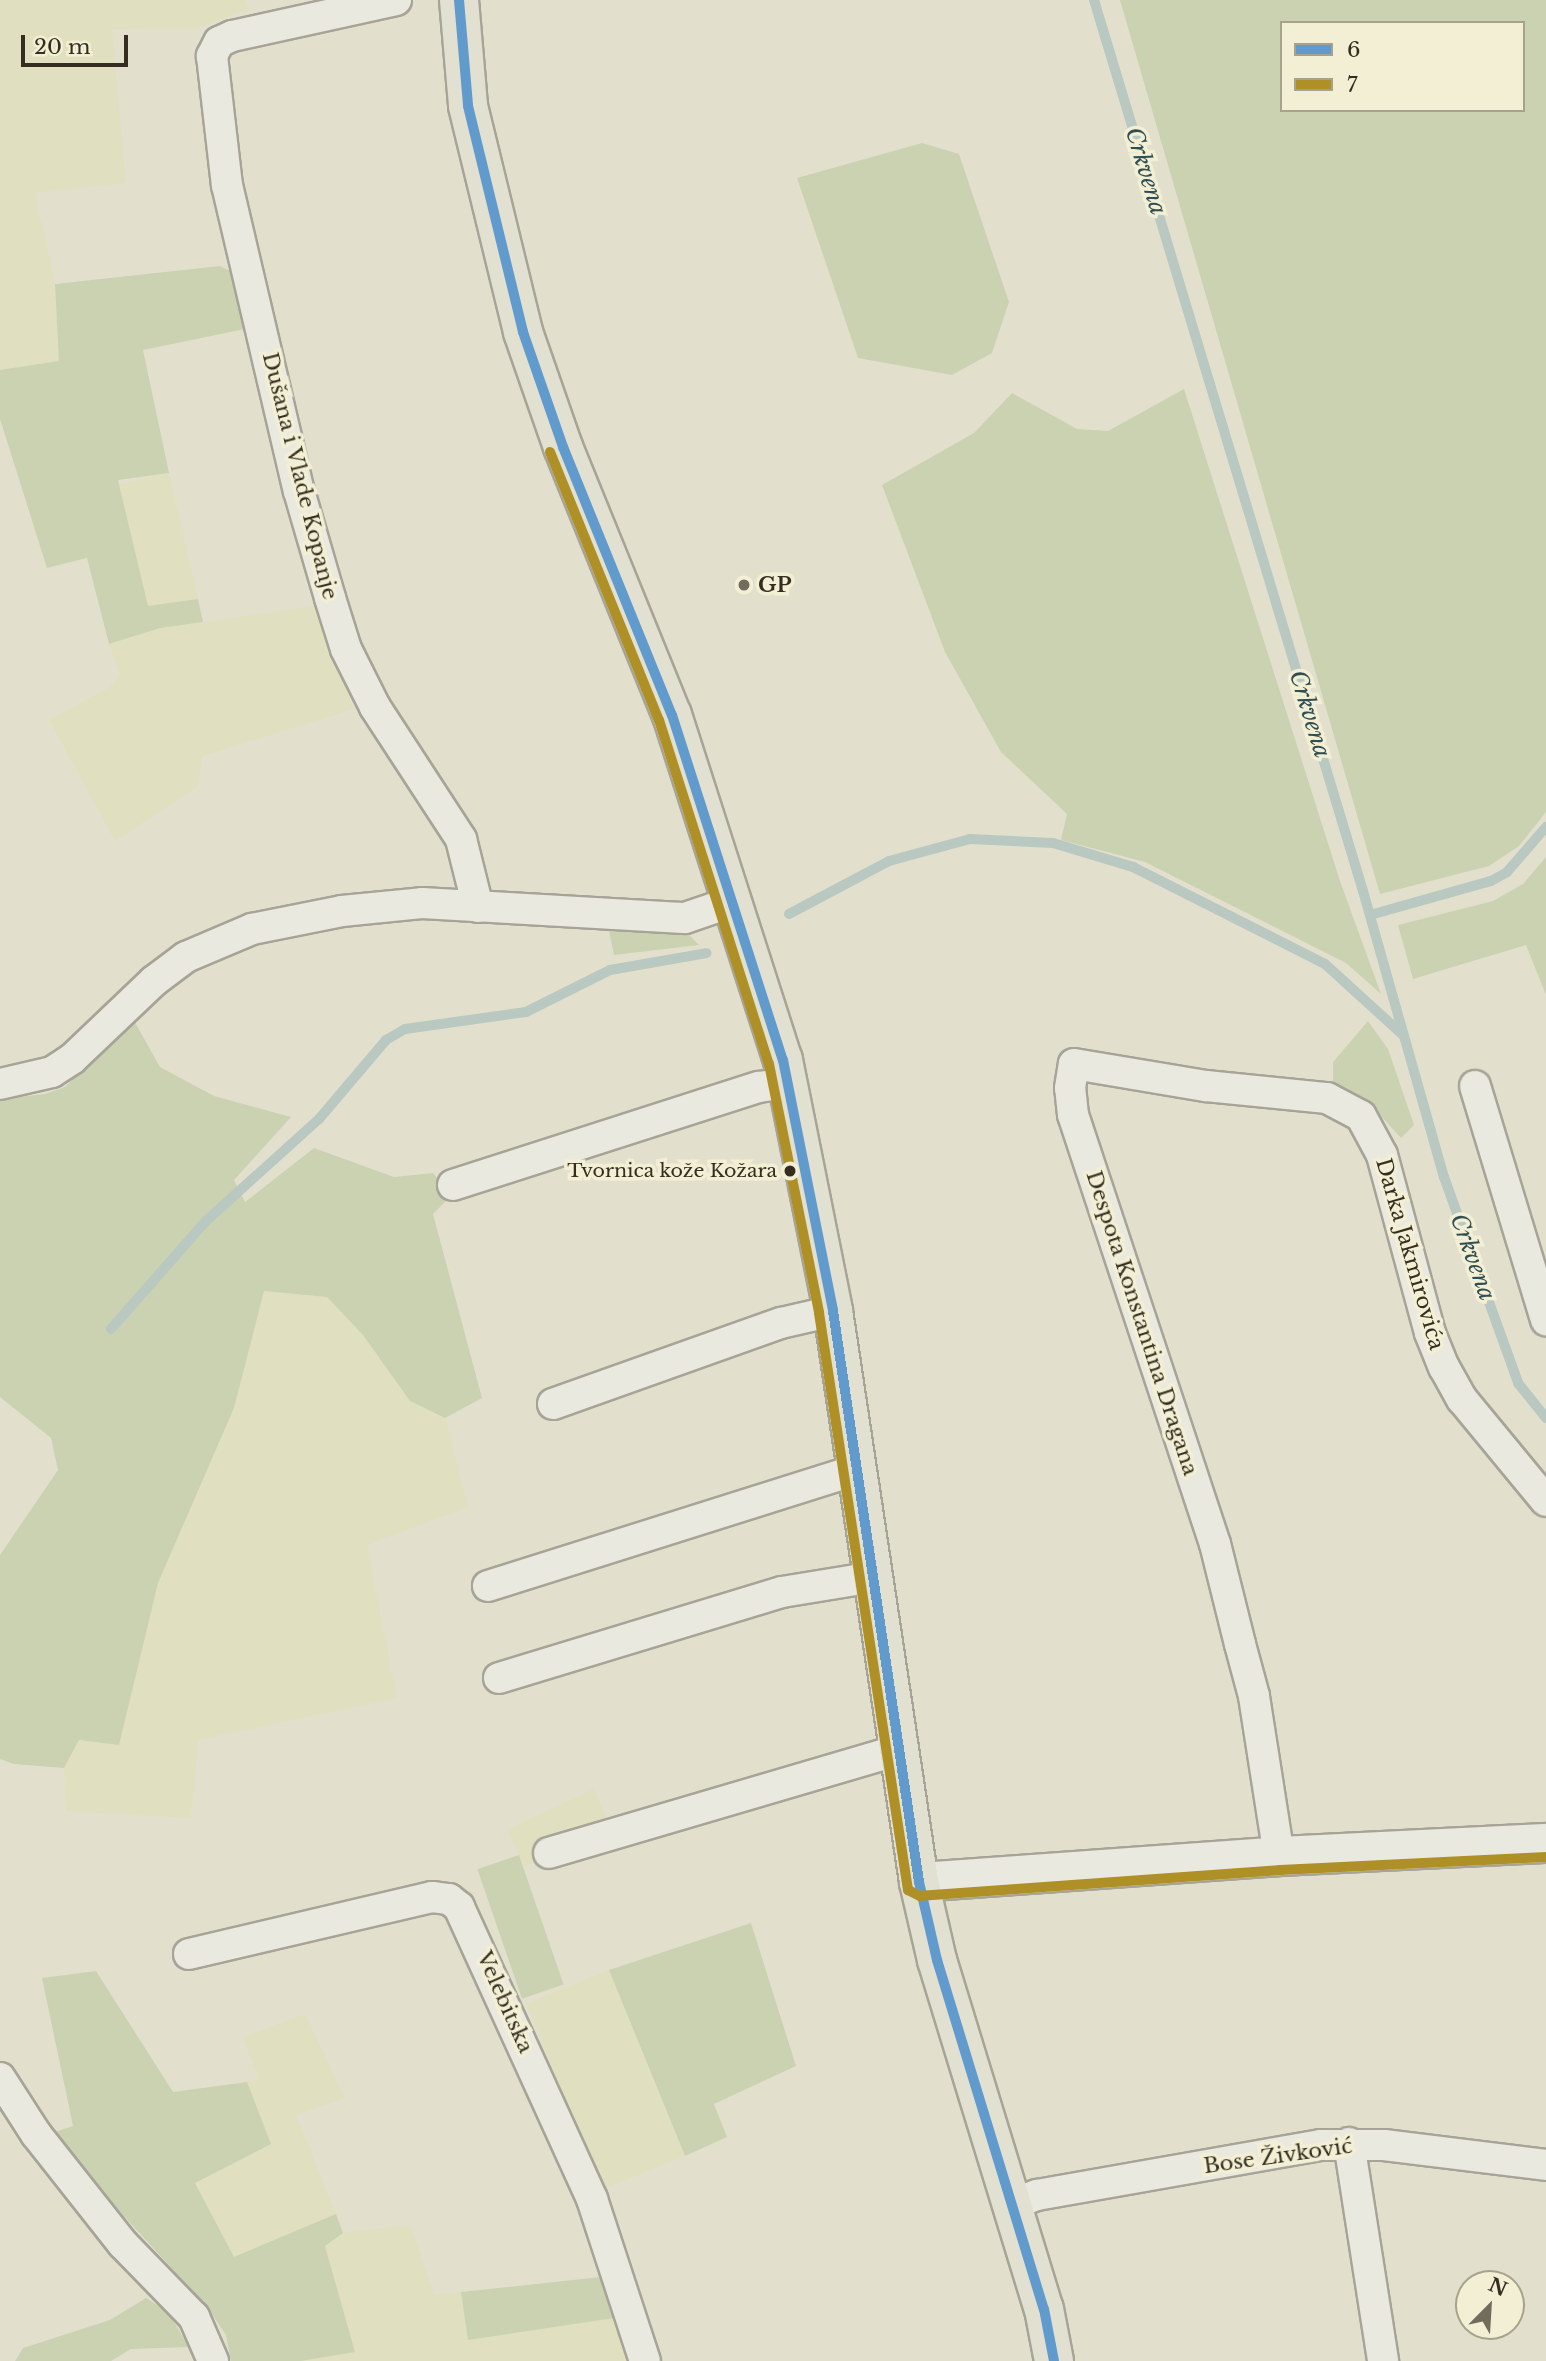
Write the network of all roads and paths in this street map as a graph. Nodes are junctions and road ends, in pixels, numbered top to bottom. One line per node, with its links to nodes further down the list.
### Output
1 (396, 0): 4 (street, Dušana i Vlade Kopanje)
2 (459, 0): 3 (main road)
3 (735, 901): 4 (street); 5 (main road)
4 (478, 907): 6 (street)
5 (788, 1083): 9 (street); 10 (main road)
6 (0, 1084)
7 (1475, 1086): 11 (street)
8 (1350, 1107): 14 (street, Darka Jakmirovića); 21 (street, Despota Konstantina Dragana)
9 (453, 1185)
10 (833, 1311): 12 (street); 13 (main road)
11 (1546, 1320)
12 (553, 1404)
13 (859, 1469): 15 (main road); 16 (street)
14 (1546, 1501)
15 (874, 1577): 17 (street); 18 (main road)
16 (488, 1586)
17 (499, 1678)
18 (900, 1750): 20 (street); 22 (main road)
19 (1546, 1843): 21 (street)
20 (550, 1853)
21 (1279, 1856): 22 (street)
22 (919, 1882): 27 (main road)
23 (189, 1954): 29 (street, Velebitska)
24 (0, 2078): 28 (street)
25 (1349, 2143): 26 (street, Bose Živković); 27 (street, Bose Živković); 31 (street)
26 (1546, 2165)
27 (1013, 2204): 30 (main road)
28 (214, 2361)
29 (645, 2361)
30 (1054, 2361)
31 (1383, 2361)

